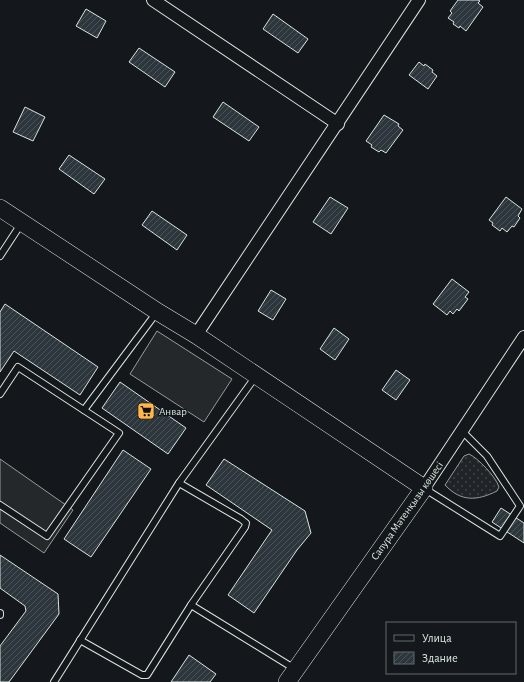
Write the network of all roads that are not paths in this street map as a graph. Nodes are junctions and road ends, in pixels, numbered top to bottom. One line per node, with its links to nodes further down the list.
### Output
1 (153, 0): 3 (street)
2 (419, 0): 3 (street)
3 (338, 124): 8 (street)
4 (0, 208): 5 (street)
5 (22, 222): 6 (lane); 7 (street)
6 (0, 256)
7 (158, 312): 8 (street); 12 (lane)
8 (196, 335): 10 (street)
9 (524, 337): 13 (street, Сапура Мәтенқызы көшесі)
10 (256, 376): 14 (lane); 15 (street)
11 (0, 394): 12 (lane)
12 (84, 410): 16 (lane)
13 (462, 431): 15 (street, Сапура Мәтенқызы көшесі); 15 (lane)
14 (179, 483): 17 (lane); 18 (lane)
15 (424, 488): 19 (street, Сапура Мәтенқызы көшесі)
16 (0, 505)
17 (191, 605): 18 (lane); 19 (lane)
18 (80, 640): 20 (lane)
19 (291, 676)
20 (54, 682)

